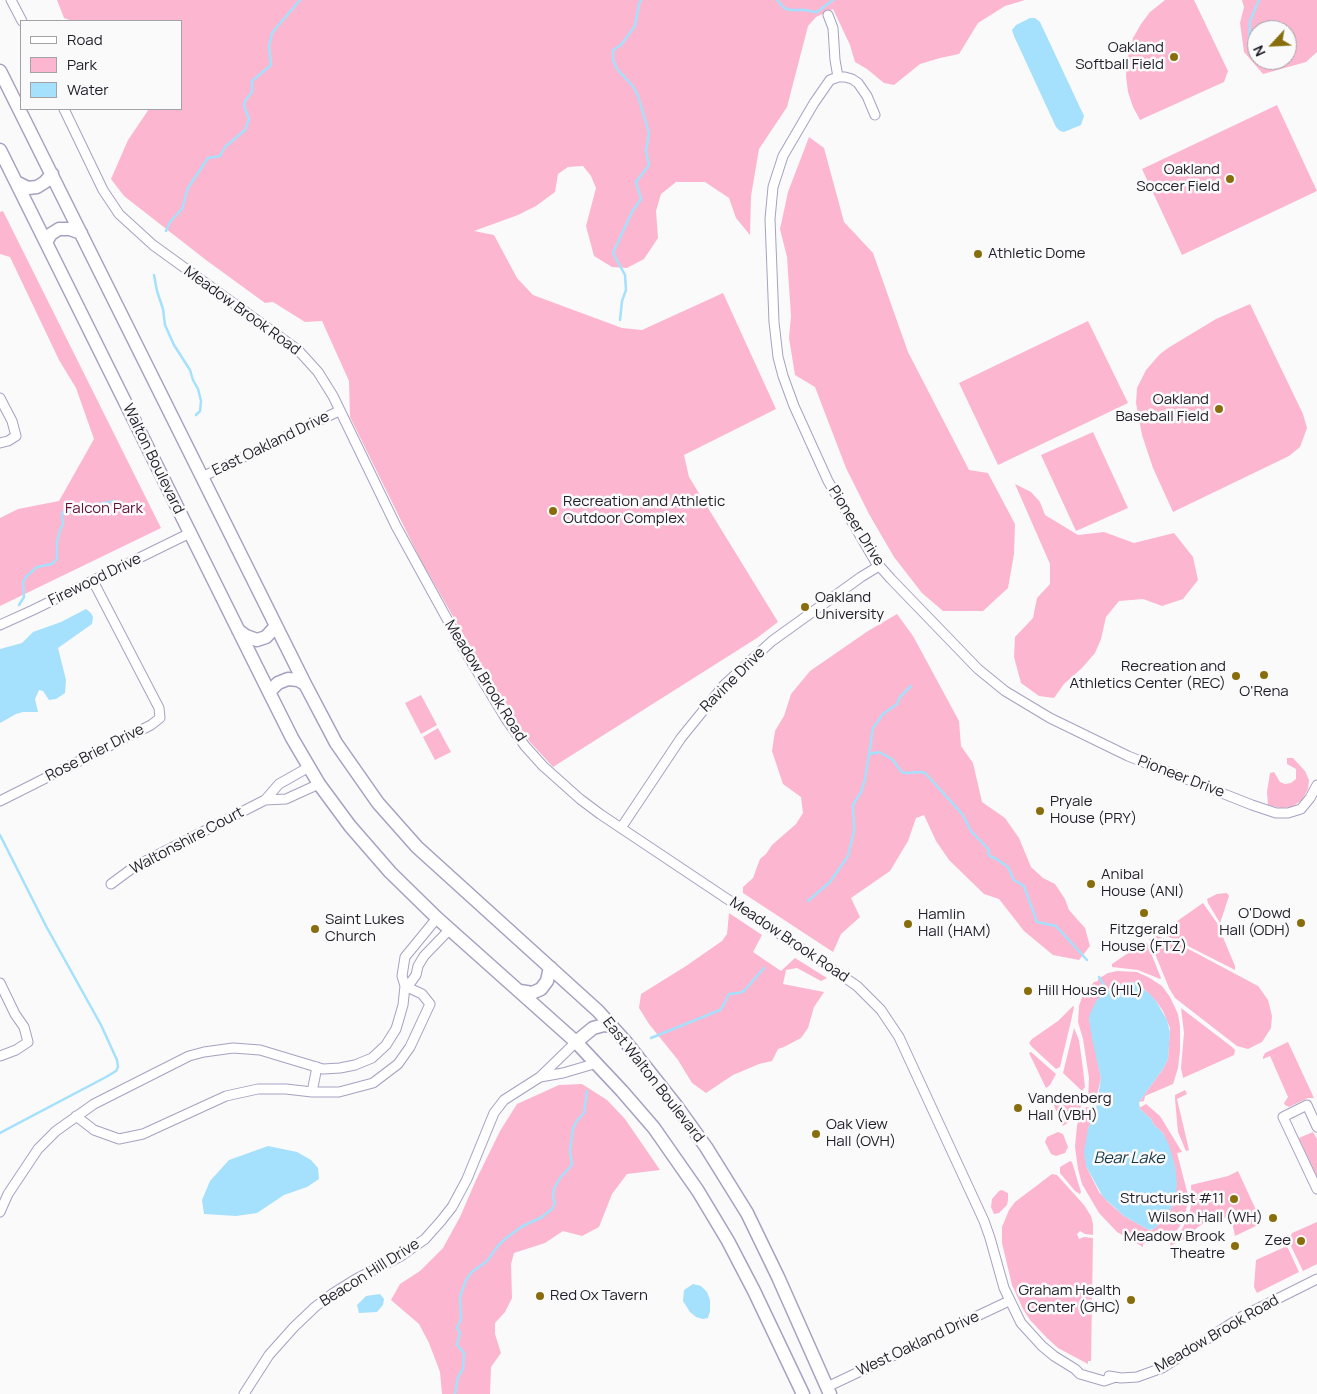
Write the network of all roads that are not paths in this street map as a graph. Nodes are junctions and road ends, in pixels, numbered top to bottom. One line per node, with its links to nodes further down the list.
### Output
1 (11, 0): 3 (street)
2 (828, 15): 5 (street)
3 (21, 20)
4 (0, 71): 9 (main road)
5 (838, 77): 7 (street); 18 (street, Pioneer Drive)
6 (64, 110): 14 (street, Meadow Brook Road)
7 (875, 115)
8 (0, 150): 10 (main road, Walton Boulevard)
9 (52, 174): 10 (main road); 11 (main road)
10 (16, 182): 12 (main road, Walton Boulevard)
11 (81, 233): 12 (main road); 16 (main road)
12 (46, 242): 17 (main road, Walton Boulevard)
13 (0, 398): 15 (street)
14 (339, 411): 16 (street, East Oakland Drive); 30 (street, Meadow Brook Road)
15 (0, 443)
16 (202, 477): 21 (main road)
17 (190, 533): 19 (street, Firewood Drive); 22 (main road, Walton Boulevard)
18 (879, 566): 27 (street, Pioneer Drive); 30 (street, Ravine Drive)
19 (93, 581): 20 (street, Firewood Drive); 29 (street, Rose Brier Drive)
20 (0, 625)
21 (276, 626): 22 (main road); 23 (main road)
22 (238, 630): 24 (main road, Walton Boulevard)
23 (304, 684): 24 (main road); 36 (main road, East Walton Boulevard)
24 (269, 692): 25 (main road, Walton Boulevard)
25 (309, 767): 26 (main road, East Walton Boulevard); 28 (street, Waltonshire Court)
26 (319, 784): 28 (street, Waltonshire Court); 32 (main road, East Walton Boulevard)
27 (1317, 785)
28 (265, 800): 31 (street, Waltonshire Court)
29 (0, 801)
30 (621, 828): 52 (street, Meadow Brook Road)
31 (111, 884)
32 (437, 918): 33 (main road, East Walton Boulevard); 34 (street)
33 (450, 929): 35 (street); 39 (main road, East Walton Boulevard)
34 (414, 947): 35 (street); 38 (street)
35 (424, 956): 38 (street)
36 (550, 967): 39 (main road); 40 (main road, East Walton Boulevard)
37 (0, 983): 42 (street)
38 (405, 986): 44 (street); 46 (street)
39 (520, 991): 41 (main road, East Walton Boulevard)
40 (612, 1026): 41 (main road); 53 (main road, East Walton Boulevard)
41 (576, 1042): 43 (main road, East Walton Boulevard); 45 (street, Beacon Hill Drive)
42 (0, 1056)
43 (597, 1063): 45 (street, Beacon Hill Drive); 55 (main road, East Walton Boulevard)
44 (317, 1067): 46 (street); 47 (street)
45 (540, 1077): 54 (street, Beacon Hill Drive)
46 (312, 1092): 47 (street)
47 (76, 1116): 50 (street)
48 (1317, 1127): 49 (street)
49 (1317, 1189)
50 (0, 1212)
51 (1317, 1279): 52 (street, Meadow Brook Road)
52 (1009, 1301): 53 (street, West Oakland Drive)
53 (828, 1391)
54 (244, 1394)
55 (802, 1394)

